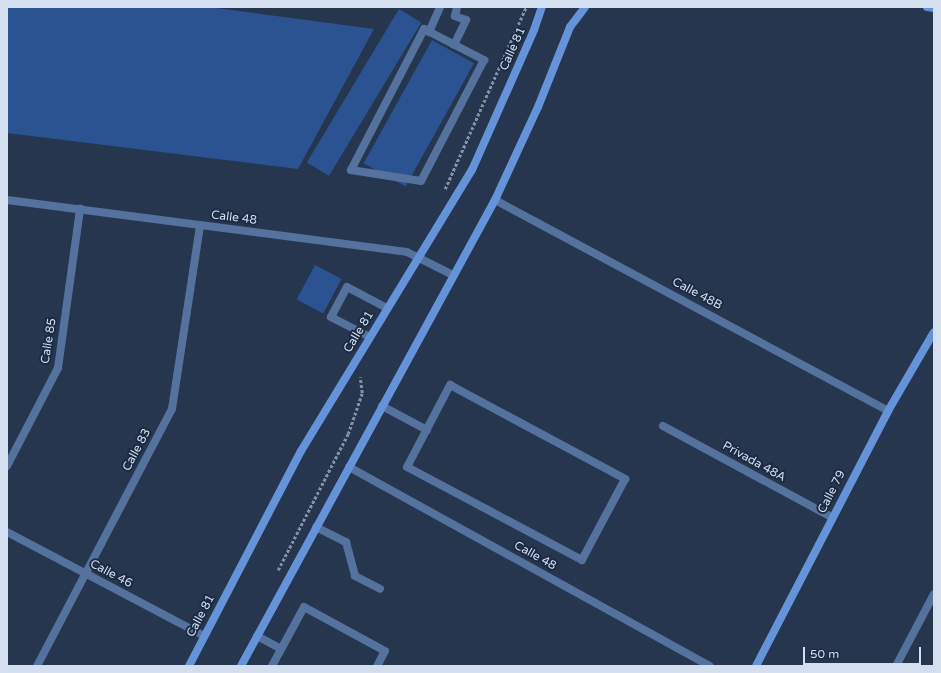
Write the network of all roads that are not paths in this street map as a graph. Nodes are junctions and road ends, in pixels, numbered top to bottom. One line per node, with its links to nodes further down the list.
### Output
1 (440, 7): 7 (street)
2 (457, 7): 8 (street)
3 (542, 7): 13 (main road, Calle 81)
4 (585, 7): 10 (main road)
5 (928, 7): 6 (main road)
6 (934, 8)
7 (429, 32): 8 (street); 8 (street)
8 (454, 45)
9 (7, 200): 11 (street, Calle 48)
10 (495, 200): 14 (main road); 19 (street, Calle 48B)
11 (80, 209): 12 (street, Calle 48); 22 (street, Calle 85)
12 (200, 225): 13 (street, Calle 48); 27 (street, Calle 83)
13 (418, 258): 14 (street, Calle 48); 15 (main road, Calle 81)
14 (453, 275): 18 (main road)
15 (387, 308): 17 (main road, Calle 81); 17 (street)
16 (934, 332): 19 (main road, Calle 79)
17 (370, 337): 30 (main road, Calle 81)
18 (382, 406): 21 (street); 23 (main road)
19 (888, 410): 24 (main road, Calle 79)
20 (663, 426): 24 (street, Privada 48A)
21 (427, 430): 21 (street)
22 (7, 466)
23 (349, 467): 25 (main road); 38 (street, Calle 48)
24 (833, 518): 39 (main road, Calle 79)
25 (316, 527): 28 (street); 31 (main road)
26 (7, 532): 27 (street, Calle 46)
27 (86, 574): 30 (street, Calle 46); 33 (street, Calle 83)
28 (380, 589)
29 (934, 594): 40 (street)
30 (204, 636): 34 (main road, Calle 81)
31 (257, 636): 32 (street); 35 (main road)
32 (282, 649): 36 (street); 37 (street)
33 (37, 666)
34 (189, 666)
35 (241, 666)
36 (272, 666)
37 (377, 666)
38 (710, 666)
39 (756, 666)
40 (896, 666)

